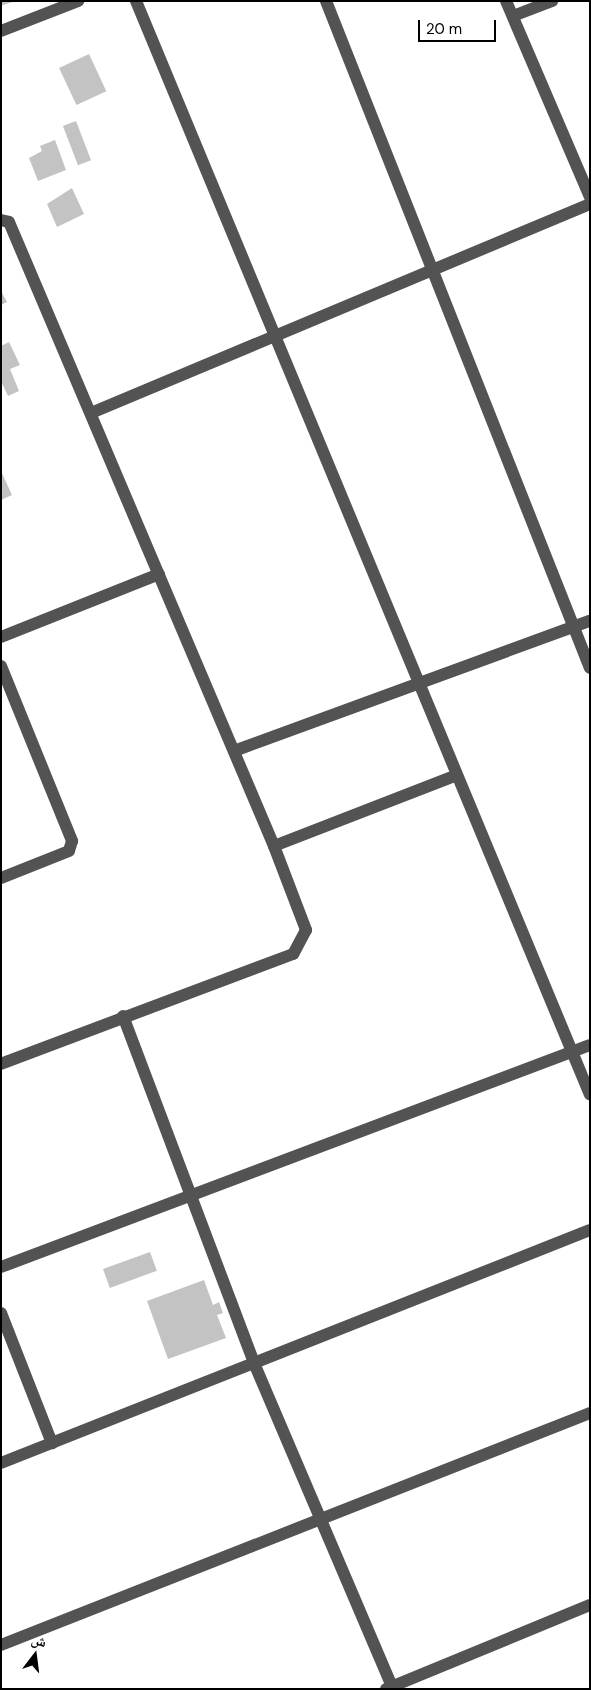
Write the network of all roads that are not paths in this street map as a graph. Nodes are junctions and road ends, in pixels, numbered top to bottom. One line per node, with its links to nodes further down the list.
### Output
1 (78, 1): 7 (street)
2 (136, 1): 12 (street)
3 (326, 1): 11 (street)
4 (506, 1): 6 (street)
5 (552, 1): 6 (street)
6 (513, 16): 8 (street)
7 (1, 30)
8 (590, 197)
9 (590, 204): 11 (street)
10 (1, 220): 13 (street)
11 (433, 270): 12 (street); 16 (street)
12 (275, 337): 13 (street); 20 (street)
13 (90, 413): 14 (street)
14 (159, 574): 17 (street); 21 (street)
15 (590, 621): 16 (street)
16 (573, 627): 19 (street); 20 (street)
17 (1, 637)
18 (1, 666): 24 (street)
19 (590, 668)
20 (422, 682): 21 (street); 22 (street)
21 (234, 751): 23 (street)
22 (457, 775): 23 (street); 27 (street)
23 (274, 846): 25 (street)
24 (1, 878)
25 (123, 1016): 28 (street); 30 (street)
26 (590, 1045): 27 (street)
27 (572, 1052): 29 (street); 30 (street)
28 (1, 1064)
29 (590, 1095)
30 (188, 1196): 32 (street); 34 (street)
31 (590, 1230): 34 (street)
32 (1, 1267)
33 (1, 1313): 36 (street)
34 (254, 1363): 36 (street); 38 (street)
35 (590, 1413): 38 (street)
36 (52, 1443): 37 (street)
37 (1, 1463)
38 (319, 1519): 40 (street); 41 (street)
39 (590, 1605): 41 (street)
40 (1, 1645)
41 (390, 1688)

